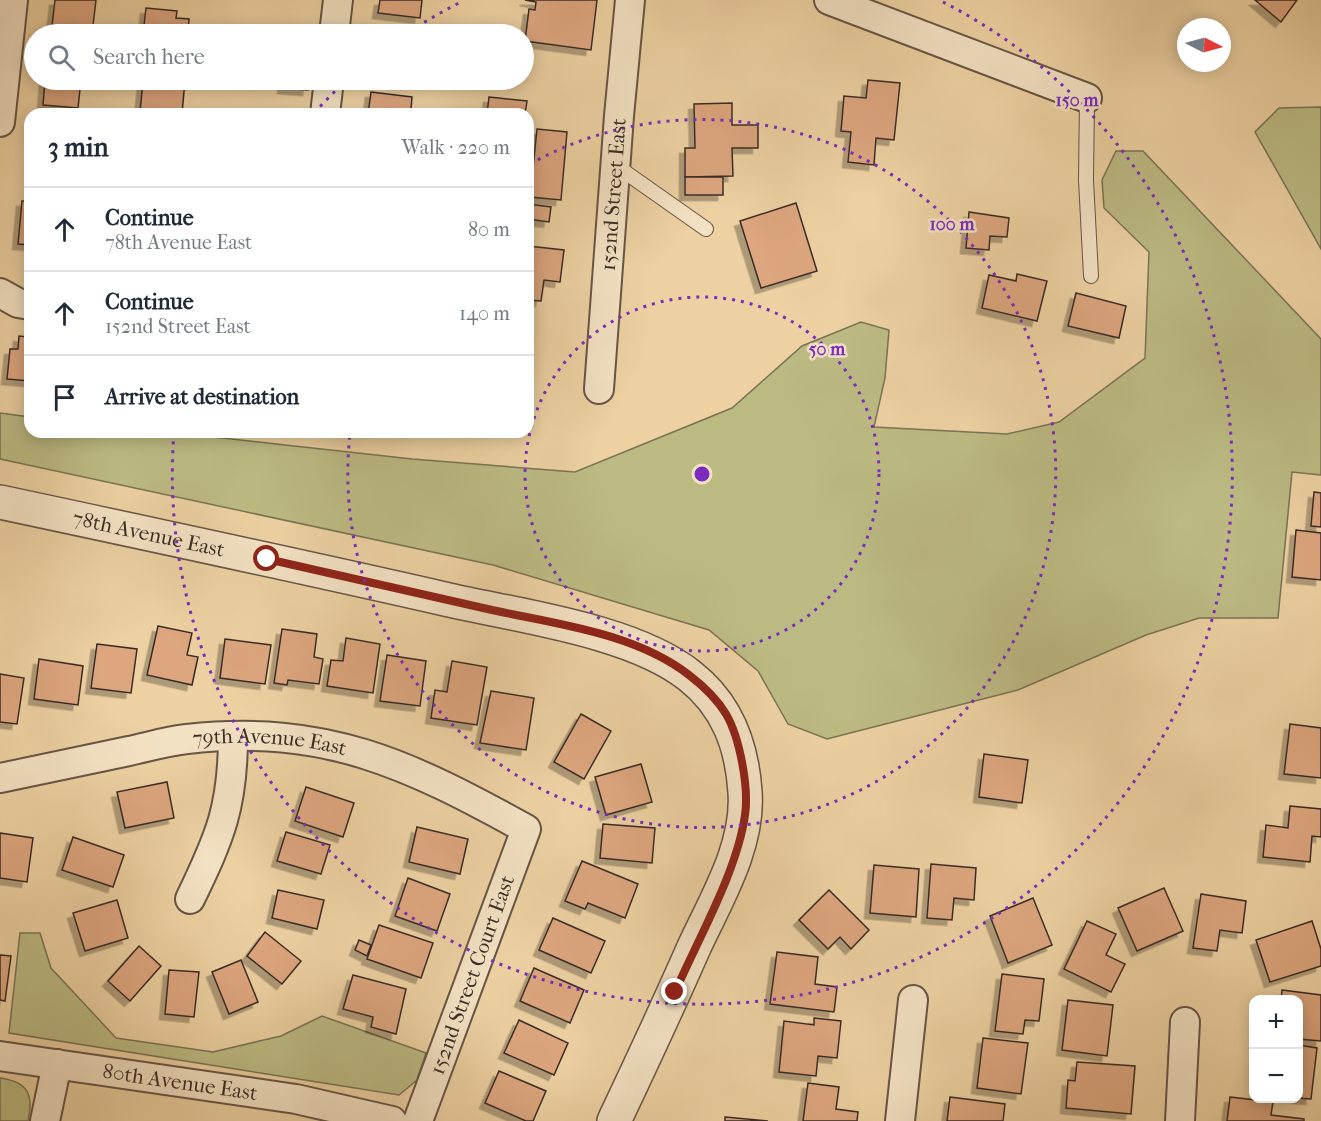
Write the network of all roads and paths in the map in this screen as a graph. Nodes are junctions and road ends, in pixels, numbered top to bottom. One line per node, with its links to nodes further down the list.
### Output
1 (13, 0): 9 (street)
2 (338, 0): 5 (street)
3 (630, 0): 10 (street, 152nd Street East)
4 (829, 0): 7 (street)
5 (335, 24)
6 (328, 90): 8 (street)
7 (1087, 98): 12 (lane)
8 (326, 108)
9 (0, 122)
10 (615, 165): 11 (lane); 13 (street, 152nd Street East)
11 (706, 229)
12 (1091, 276)
13 (599, 389)
14 (0, 502): 26 (street, 78th Avenue East)
15 (233, 736): 16 (street, 79th Avenue East); 17 (street, 79th Avenue East); 18 (street)
16 (0, 778)
17 (526, 829): 25 (street, 152nd Street Court East)
18 (190, 899)
19 (913, 1000): 27 (street)
20 (1185, 1022): 28 (street)
21 (0, 1056): 22 (street, 80th Avenue East)
22 (57, 1064): 23 (street); 24 (street, 80th Avenue East)
23 (45, 1121)
24 (392, 1121)
25 (418, 1121)
26 (614, 1121)
27 (900, 1121)
28 (1180, 1121)

